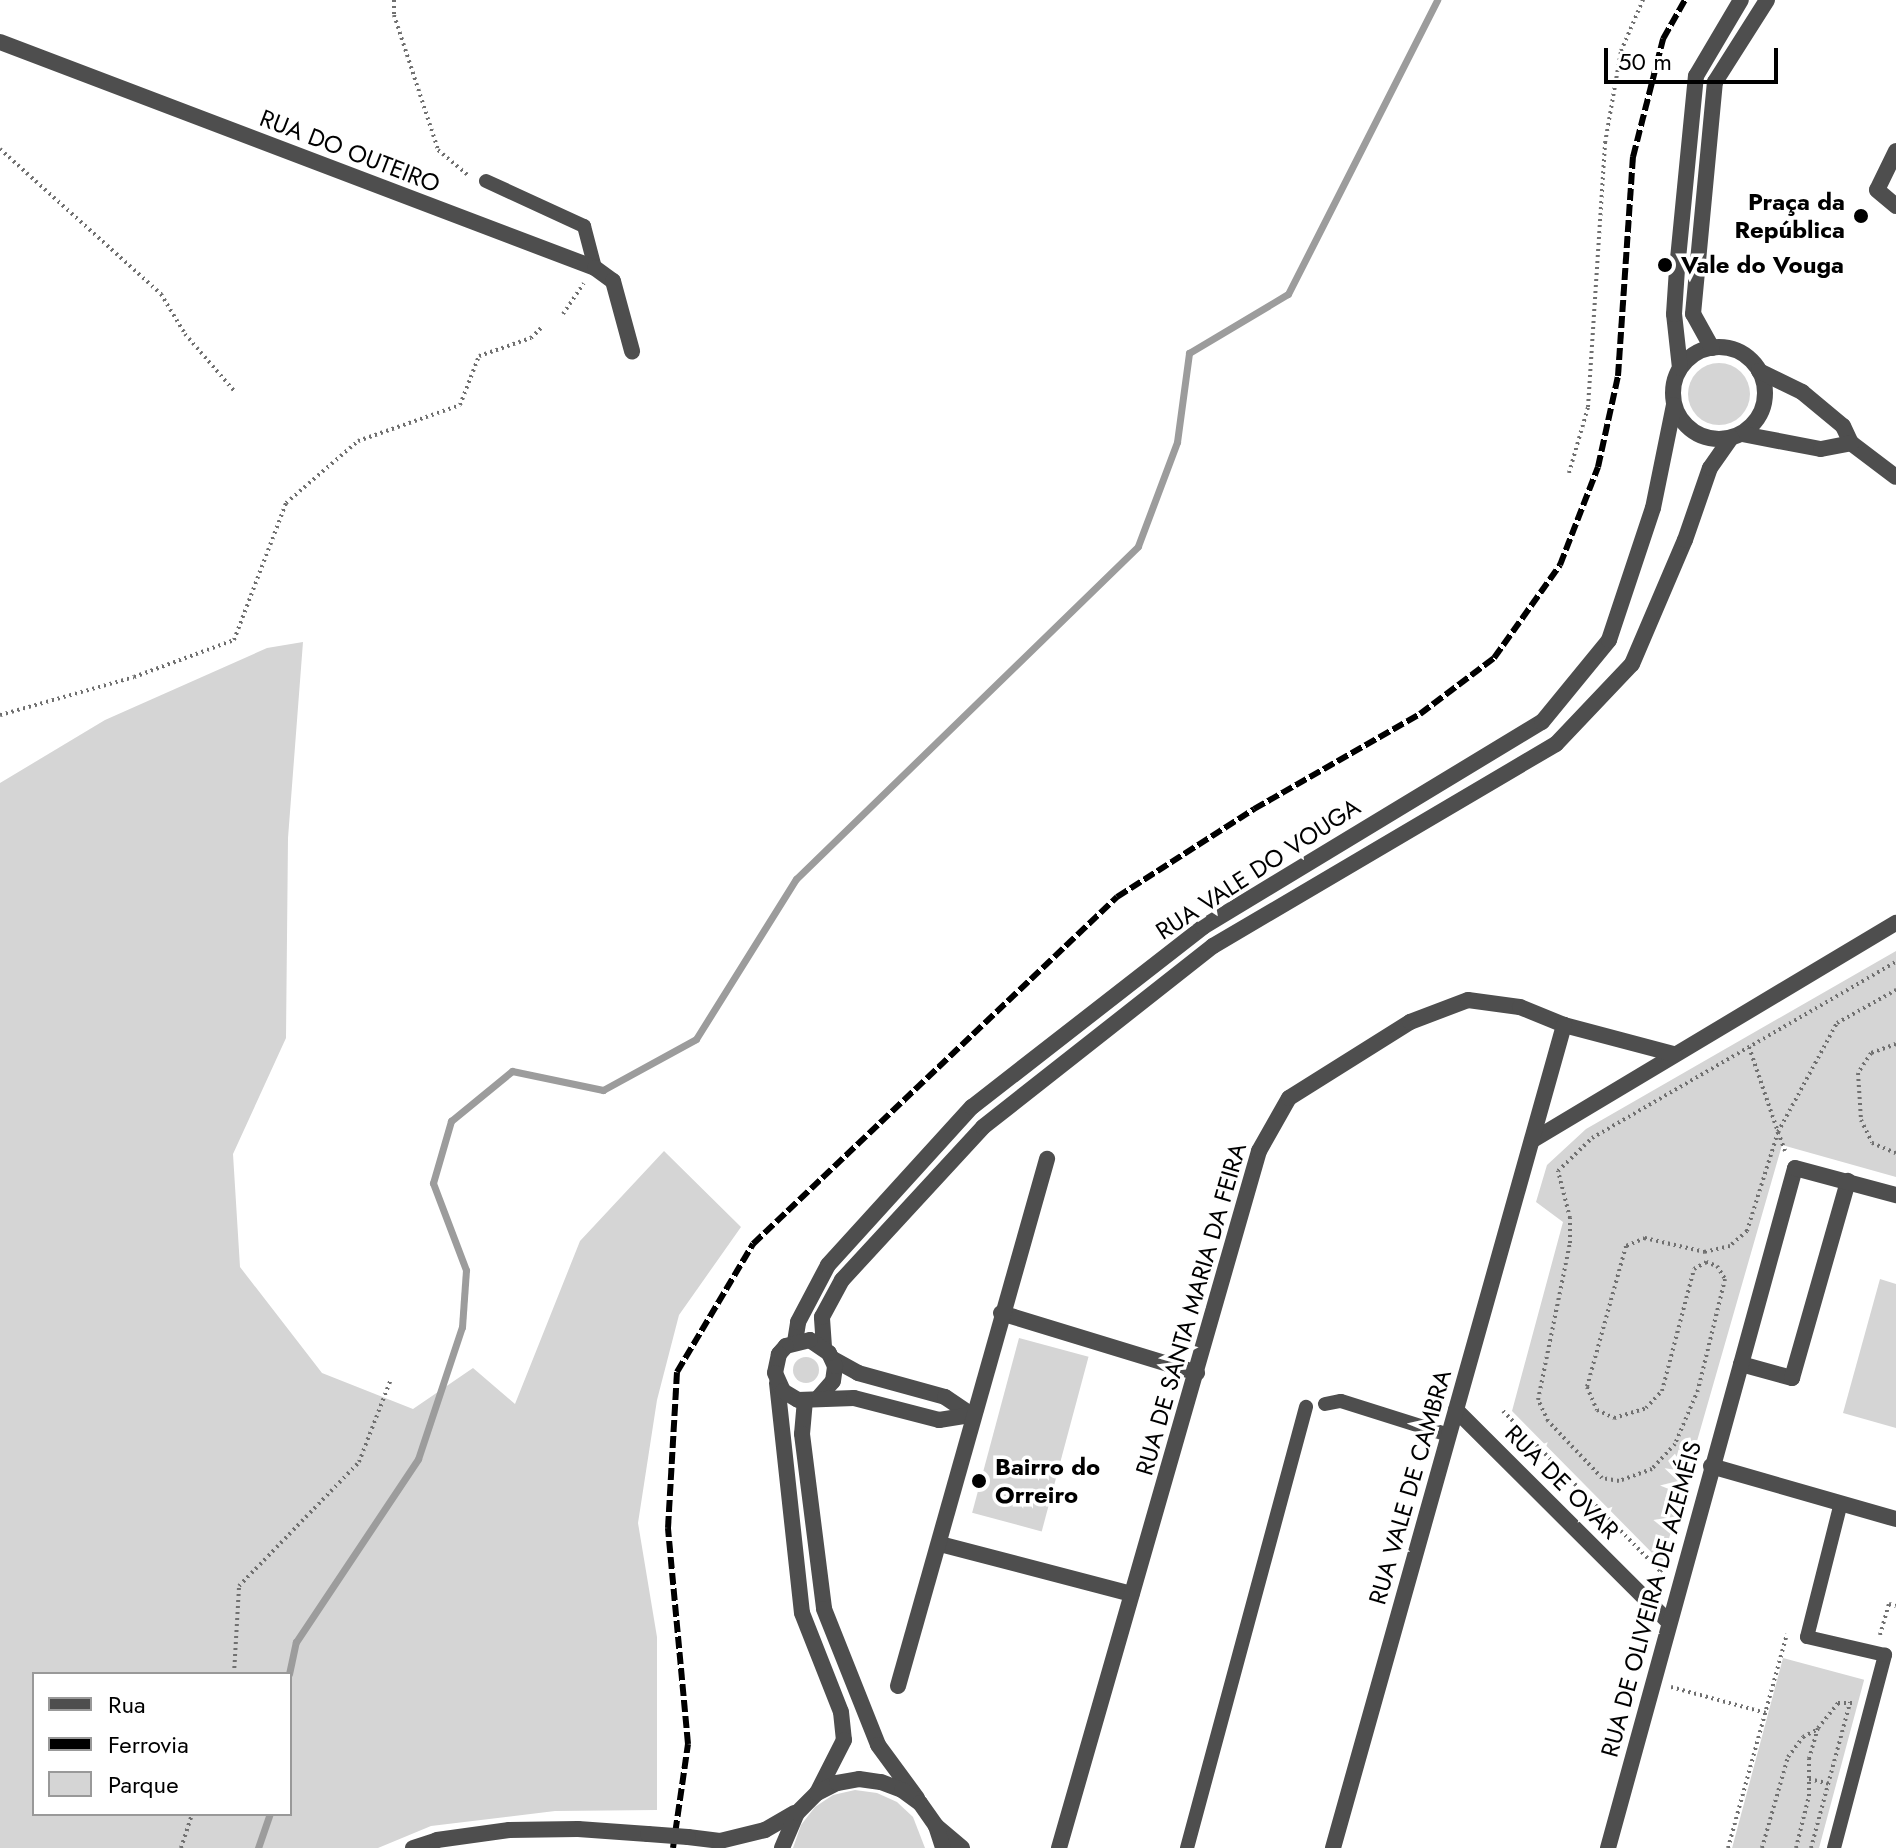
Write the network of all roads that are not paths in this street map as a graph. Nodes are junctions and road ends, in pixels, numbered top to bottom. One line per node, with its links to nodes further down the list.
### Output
1 (1741, 0): 10 (street, RUA VALE DO VOUGA)
2 (1767, 0): 8 (street)
3 (0, 42): 7 (street, RUA DO OUTEIRO)
4 (1896, 151): 6 (street)
5 (486, 181): 7 (lane)
6 (1896, 206)
7 (595, 268): 9 (street)
8 (1712, 348): 10 (street); 11 (street)
9 (632, 351)
10 (1680, 368): 12 (street, RUA VALE DO VOUGA)
11 (1759, 371): 13 (street, RUA VALE DO VOUGA); 14 (street)
12 (1674, 405): 13 (street); 24 (street, RUA VALE DO VOUGA)
13 (1736, 436): 14 (street); 25 (street, RUA VALE DO VOUGA)
14 (1851, 443): 15 (street)
15 (1896, 477)
16 (1896, 923): 18 (street)
17 (1564, 1025): 18 (street, RUA DE SANTA MARIA DA FEIRA); 19 (street, RUA VALE DE CAMBRA); 27 (street, RUA DE SANTA MARIA DA FEIRA)
18 (1674, 1054): 19 (street)
19 (1533, 1140): 32 (street, RUA VALE DE CAMBRA)
20 (1047, 1159): 23 (street)
21 (1848, 1181): 22 (street); 26 (street); 26 (street, RUA DE OLIVEIRA DE AZEMÉIS)
22 (1896, 1195)
23 (1001, 1313): 27 (street); 33 (street)
24 (795, 1342): 25 (street); 28 (street, RUA VALE DO VOUGA)
25 (829, 1353): 29 (street, RUA VALE DO VOUGA); 33 (street)
26 (1741, 1364): 35 (street, RUA DE OLIVEIRA DE AZEMÉIS)
27 (1197, 1373): 39 (street, RUA DE SANTA MARIA DA FEIRA)
28 (777, 1383): 29 (street); 42 (street, RUA VALE DO VOUGA)
29 (812, 1398): 33 (street); 43 (street, RUA VALE DO VOUGA)
30 (1325, 1404): 34 (lane)
31 (1306, 1407): 51 (lane)
32 (1456, 1410): 34 (street, RUA VALE DE CAMBRA); 40 (street, RUA DE OVAR)
33 (972, 1415): 38 (street)
34 (1449, 1435): 52 (street, RUA VALE DE CAMBRA)
35 (1711, 1466): 36 (street); 40 (street, RUA DE OLIVEIRA DE AZEMÉIS)
36 (1841, 1503): 37 (street); 54 (lane)
37 (1896, 1519)
38 (940, 1544): 39 (street); 41 (street)
39 (1132, 1594): 50 (street, RUA DE SANTA MARIA DA FEIRA)
40 (1668, 1621): 53 (street, RUA DE OLIVEIRA DE AZEMÉIS)
41 (898, 1686)
42 (817, 1793): 43 (street, RUA VALE DO VOUGA); 44 (street, RUA VALE DO VOUGA)
43 (920, 1803): 45 (street, RUA VALE DO VOUGA)
44 (797, 1813): 46 (street, bridge); 47 (street, RUA VALE DO VOUGA)
45 (936, 1826): 48 (street, RUA VALE DO VOUGA); 49 (street)
46 (413, 1848)
47 (782, 1848)
48 (943, 1848)
49 (962, 1848)
50 (1059, 1848)
51 (1187, 1848)
52 (1333, 1848)
53 (1608, 1848)
54 (1834, 1848)

